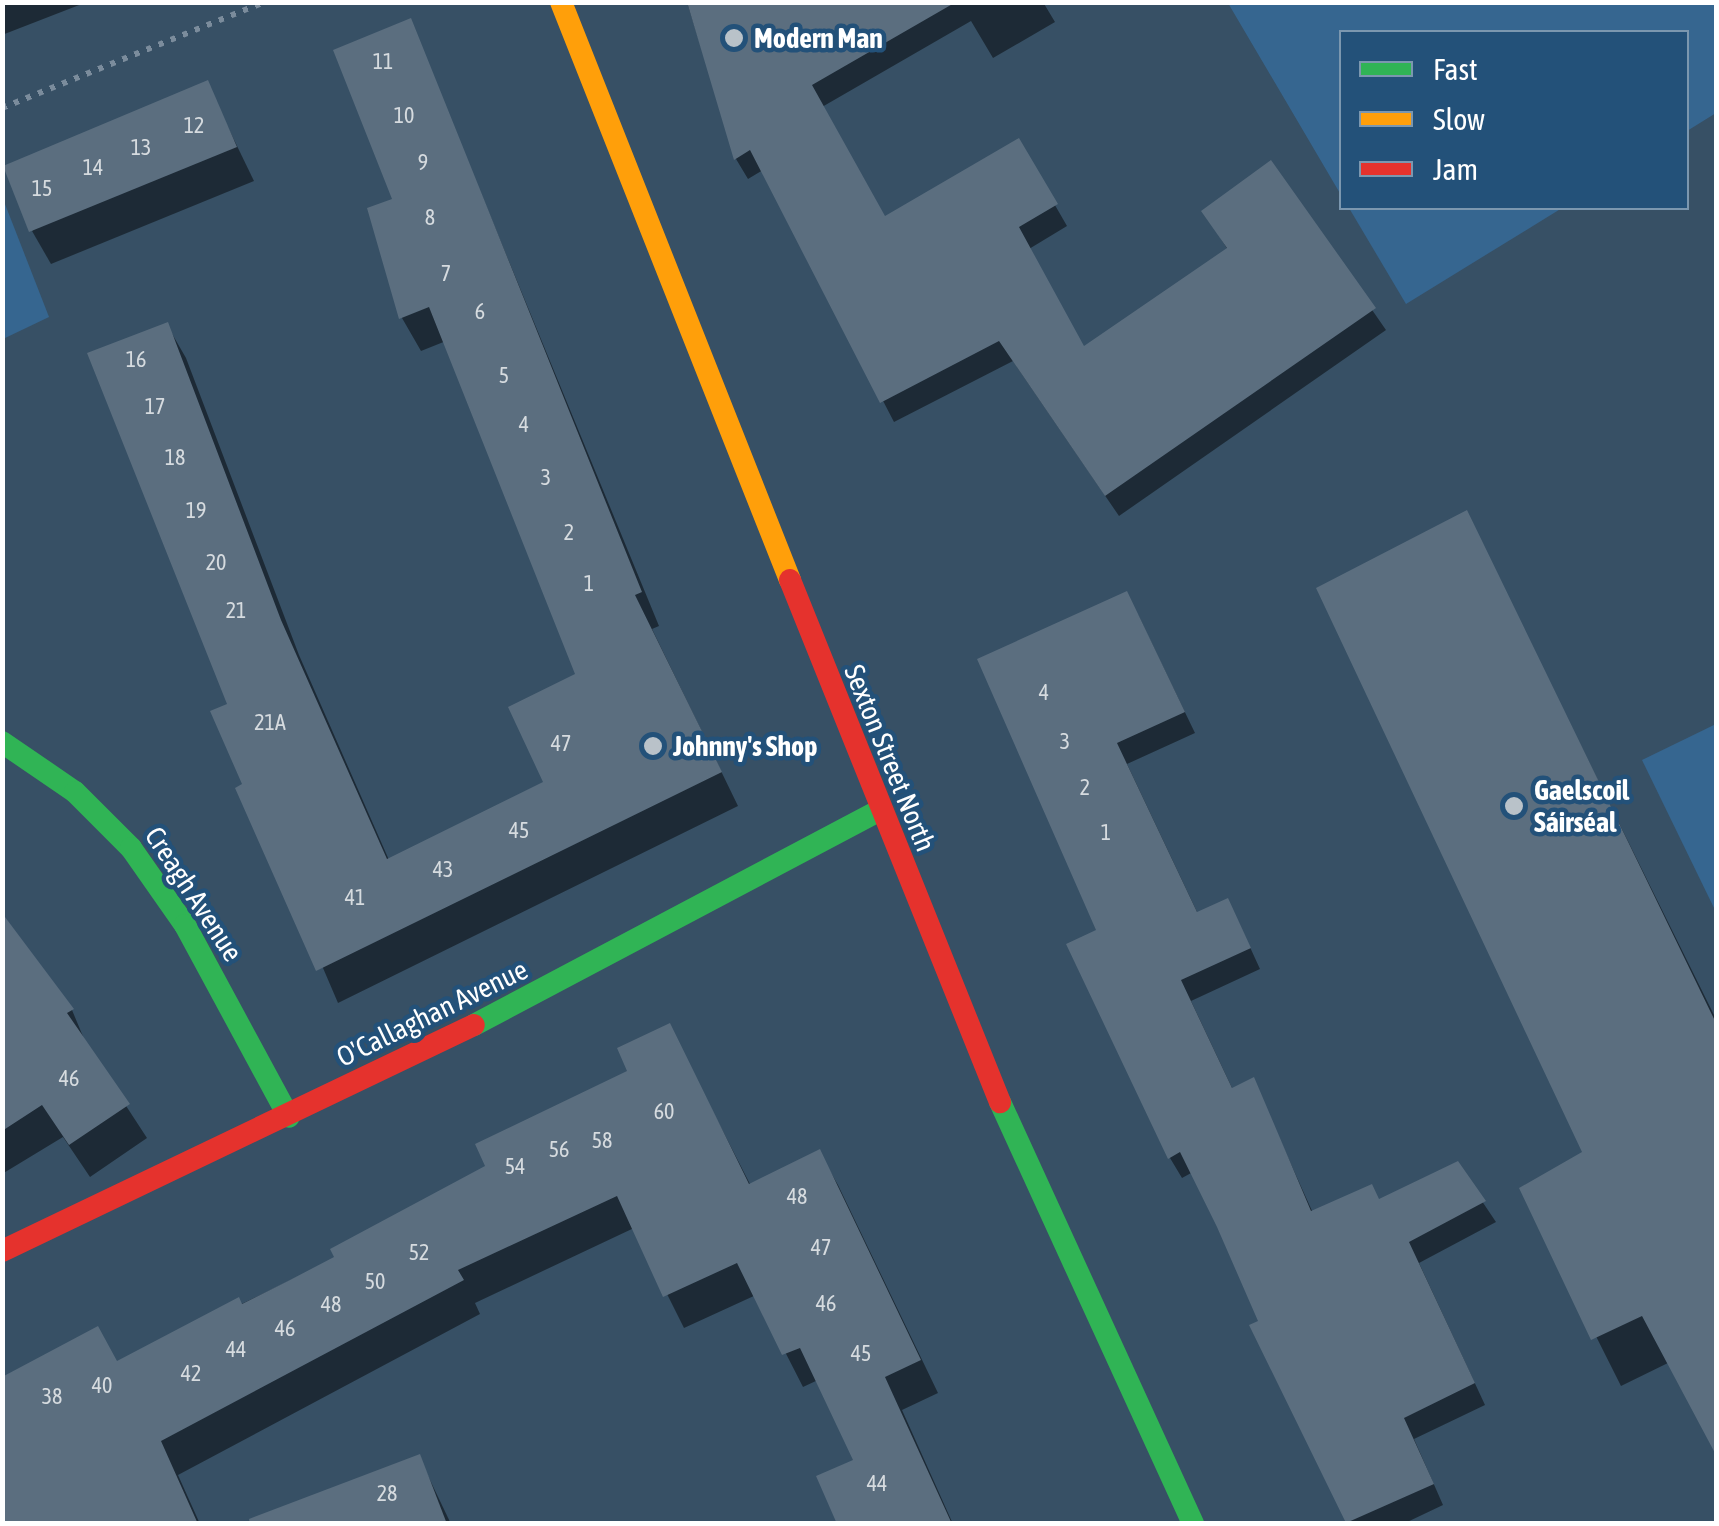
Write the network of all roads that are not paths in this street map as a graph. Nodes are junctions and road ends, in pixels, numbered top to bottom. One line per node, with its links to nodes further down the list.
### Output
1 (561, 2): 3 (main road, Sexton Street North)
2 (2, 742): 4 (main road, Creagh Avenue)
3 (879, 811): 4 (main road, O'Callaghan Avenue); 6 (main road, Sexton Street North)
4 (289, 1118): 5 (main road, O'Callaghan Avenue)
5 (2, 1251)
6 (1193, 1524)

